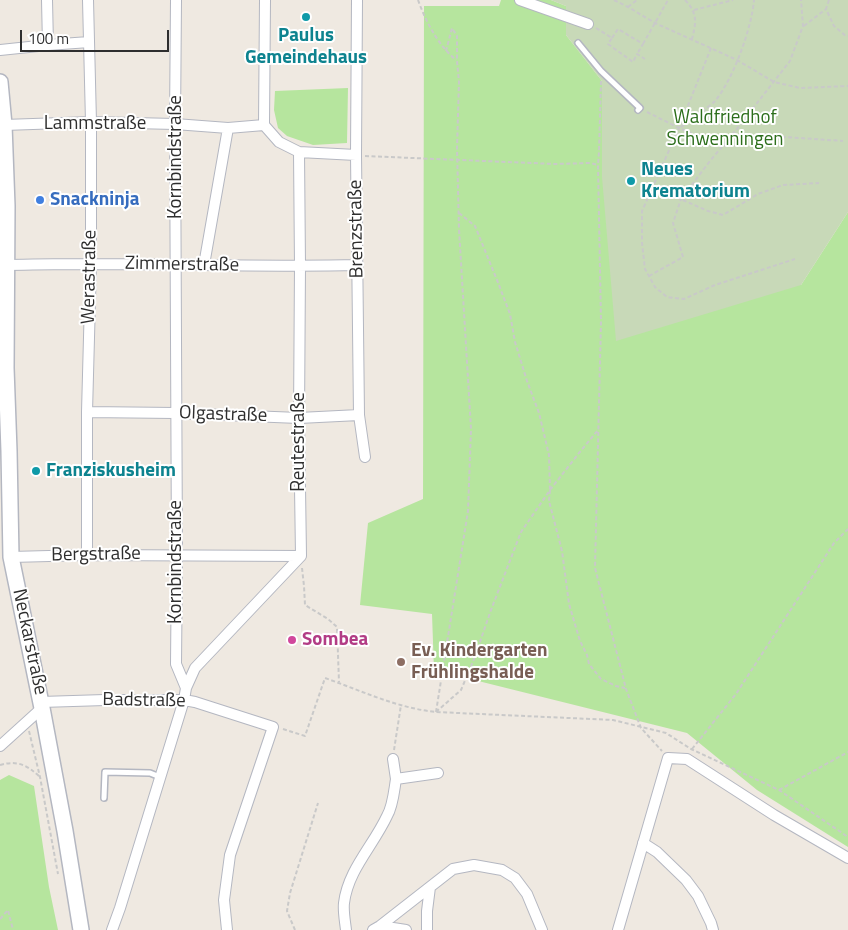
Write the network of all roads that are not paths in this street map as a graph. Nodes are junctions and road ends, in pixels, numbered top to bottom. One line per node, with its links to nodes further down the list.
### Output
1 (46, 0): 10 (street)
2 (88, 0): 8 (street, Werastraße)
3 (176, 0): 15 (street, Kornbindstraße)
4 (265, 0): 17 (street)
5 (357, 0): 20 (street, Brenzstraße)
6 (520, 0): 7 (street)
7 (588, 24)
8 (89, 42): 10 (street); 14 (street, Werastraße)
9 (578, 43): 13 (lane)
10 (48, 45): 11 (street)
11 (0, 50)
12 (0, 82): 16 (main road, Neckarstraße)
13 (639, 109)
14 (91, 122): 15 (street, Lammstraße); 16 (street, Lammstraße); 21 (street, Werastraße)
15 (175, 124): 18 (street, Lammstraße); 23 (street, Kornbindstraße)
16 (4, 125): 22 (main road, Neckarstraße)
17 (264, 125): 18 (street, Lammstraße); 19 (street)
18 (228, 128): 24 (street)
19 (299, 152): 20 (street); 26 (street, Reutestraße)
20 (356, 155): 25 (street, Brenzstraße)
21 (91, 263): 22 (street, Zimmerstraße); 23 (street, Zimmerstraße); 29 (street, Werastraße)
22 (6, 265): 27 (main road, Neckarstraße)
23 (176, 265): 24 (street, Zimmerstraße); 30 (street, Kornbindstraße)
24 (204, 265): 26 (street, Zimmerstraße)
25 (358, 265): 26 (street, Zimmerstraße); 31 (street, Brenzstraße)
26 (300, 266): 32 (street, Reutestraße)
27 (2, 314): 28 (main road, Neckarstraße)
28 (3, 366): 37 (main road, Neckarstraße)
29 (87, 412): 30 (street, Olgastraße); 34 (street, Werastraße)
30 (175, 413): 32 (street, Olgastraße); 35 (street, Kornbindstraße)
31 (359, 415): 32 (street, Olgastraße); 33 (street, Brenzstraße)
32 (299, 418): 36 (street, Reutestraße)
33 (365, 457)
34 (86, 555): 35 (street, Bergstraße); 37 (street, Bergstraße)
35 (177, 555): 36 (street, Bergstraße); 38 (street, Kornbindstraße)
36 (300, 556): 38 (street)
37 (11, 557): 40 (main road, Neckarstraße)
38 (186, 688): 39 (street)
39 (184, 700): 40 (street, Badstraße); 44 (street); 54 (street, Badstraße)
40 (41, 705): 41 (street); 52 (main road, Neckarstraße)
41 (0, 746)
42 (393, 759): 45 (street)
43 (438, 773): 45 (street)
44 (160, 777): 46 (lane); 53 (street)
45 (396, 779): 55 (street)
46 (104, 798)
47 (643, 843): 48 (street); 51 (street); 59 (street)
48 (848, 858)
49 (430, 887): 50 (street); 57 (street); 58 (street)
50 (377, 928): 56 (street)
51 (621, 929)
52 (81, 930)
53 (112, 930)
54 (227, 930)
55 (346, 930)
56 (406, 930)
57 (427, 930)
58 (542, 930)
59 (713, 930)

